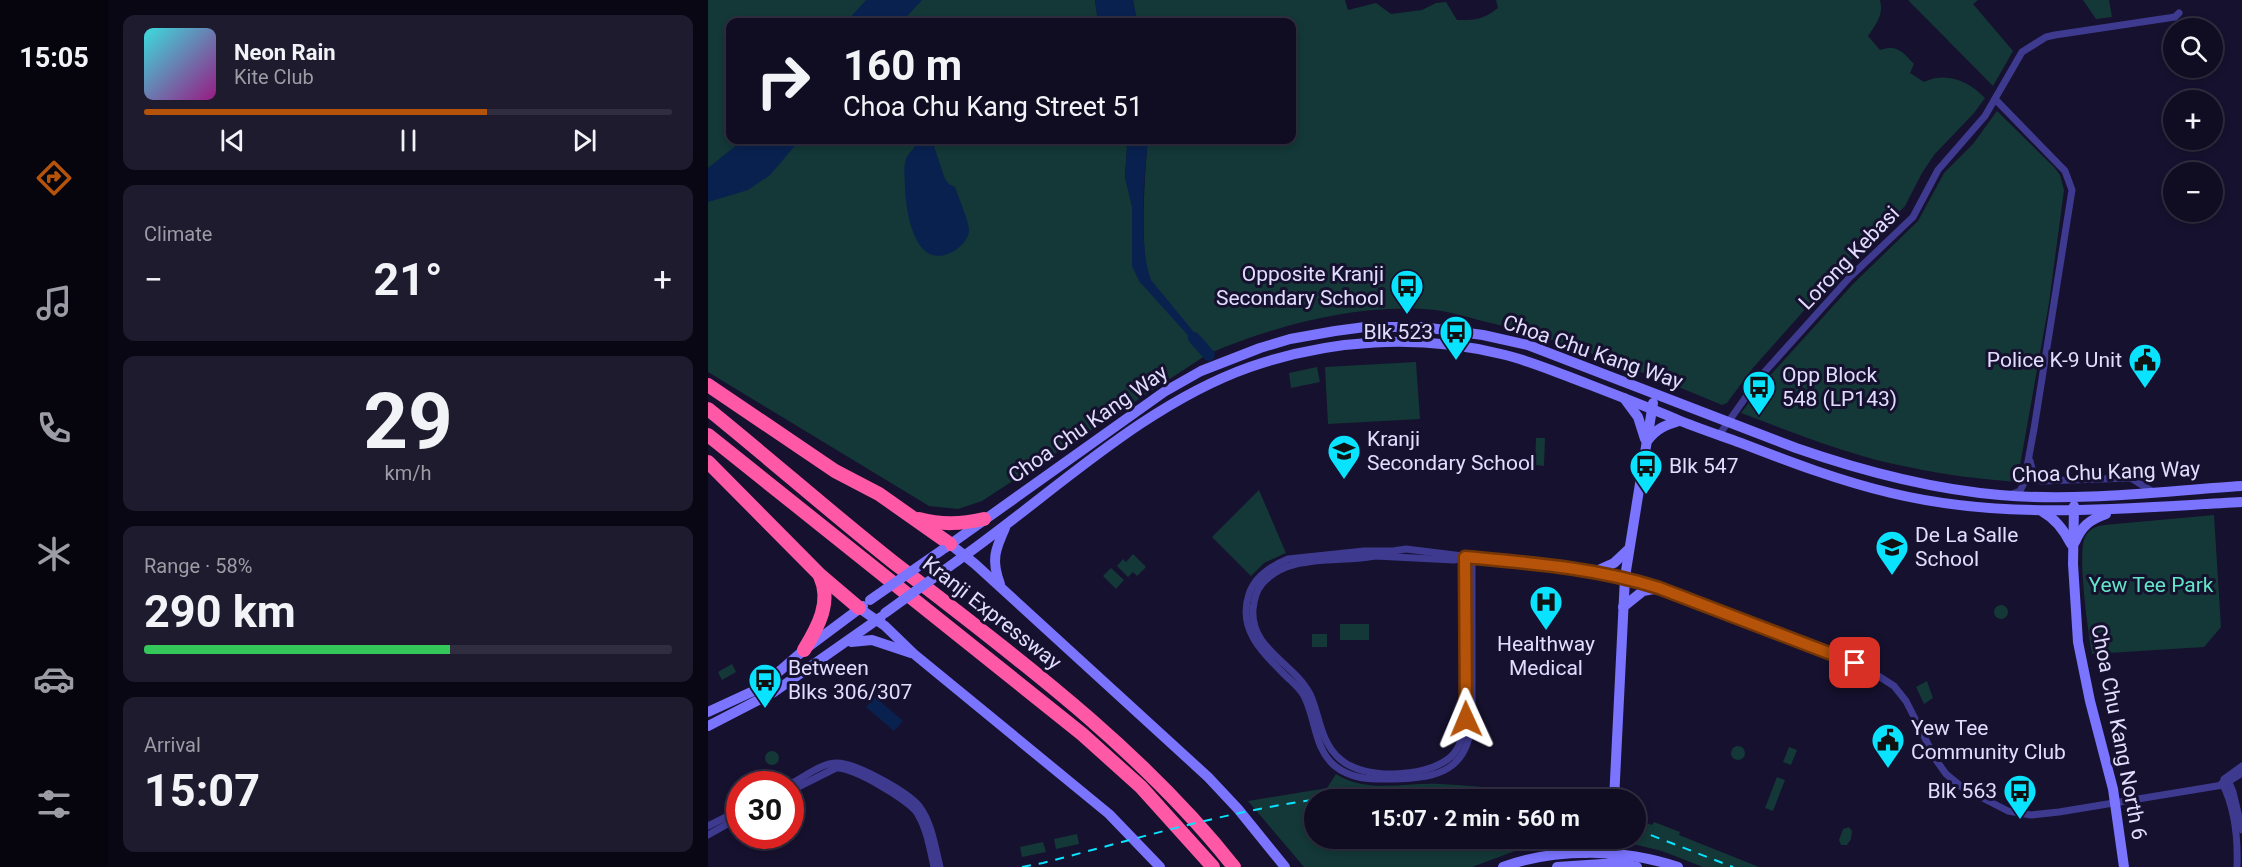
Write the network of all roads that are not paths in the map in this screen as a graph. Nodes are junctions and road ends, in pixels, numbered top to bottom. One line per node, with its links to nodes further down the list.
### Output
1 (2179, 13): 2 (street, Lorong Kebasi)
2 (1996, 97): 9 (street, Lorong Kebasi); 13 (street)
3 (708, 385): 23 (highway)
4 (1655, 394): 7 (main road); 9 (main road, Choa Chu Kang Way); 24 (main road, Choa Chu Kang Way)
5 (1623, 397): 7 (main road, Choa Chu Kang Way); 12 (main road); 25 (main road, Choa Chu Kang Way)
6 (708, 409): 71 (highway, Kranji Expressway)
7 (1652, 409): 8 (main road, Choa Chu Kang Way); 12 (main road)
8 (1679, 421): 11 (main road, Choa Chu Kang Way); 12 (main road)
9 (1727, 422): 11 (street, Lorong Kebasi); 17 (main road, Choa Chu Kang Way)
10 (708, 435): 70 (highway, Kranji Expressway)
11 (1719, 435): 21 (main road, Choa Chu Kang Way)
12 (1646, 442): 28 (main road)
13 (2029, 453): 16 (street); 17 (street)
14 (708, 462): 32 (highway)
15 (2242, 486): 16 (main road, Choa Chu Kang Way)
16 (2154, 492): 18 (main road, Choa Chu Kang Way)
17 (2008, 496): 18 (main road, Choa Chu Kang Way)
18 (2074, 496): 22 (main road, Choa Chu Kang North 6)
19 (2242, 502): 20 (main road, Choa Chu Kang Way)
20 (2117, 510): 22 (main road, Choa Chu Kang Way); 27 (main road)
21 (2041, 511): 22 (main road, Choa Chu Kang Way); 27 (main road)
22 (2074, 512): 27 (main road, Choa Chu Kang North 6)
23 (911, 516): 24 (highway); 26 (highway)
24 (984, 519): 26 (main road, Choa Chu Kang Way)
25 (1006, 525): 30 (main road, Choa Chu Kang Way); 34 (main road)
26 (946, 547): 30 (main road); 36 (main road, Choa Chu Kang Way, bridge)
27 (2072, 547): 53 (main road, Choa Chu Kang North 6)
28 (1629, 549): 31 (main road); 33 (main road)
29 (1468, 558): 29 (street); 31 (street)
30 (961, 559): 34 (main road); 38 (main road, Choa Chu Kang Way, bridge)
31 (1594, 572): 33 (street)
32 (819, 574): 36 (highway); 40 (highway)
33 (1625, 578): 35 (street); 37 (main road)
34 (1002, 588): 72 (main road)
35 (1659, 588): 37 (main road); 53 (street)
36 (865, 604): 38 (main road); 40 (main road, Choa Chu Kang Way)
37 (1623, 607): 51 (main road)
38 (881, 616): 39 (main road, Choa Chu Kang Way); 41 (main road)
39 (844, 644): 41 (main road); 43 (main road, Choa Chu Kang Way)
40 (804, 650): 42 (main road, Choa Chu Kang Way)
41 (914, 654): 69 (main road)
42 (708, 712)
43 (708, 726)
44 (2242, 766): 49 (street)
45 (824, 767): 46 (street); 48 (street); 52 (street)
46 (836, 768): 50 (street); 52 (street)
47 (2242, 773): 49 (street)
48 (804, 777)
49 (2223, 782): 53 (street); 58 (street); 78 (street)
50 (804, 784)
51 (1615, 789)
52 (902, 797): 55 (street); 60 (street)
53 (2115, 802): 77 (main road, Choa Chu Kang North 6)
54 (726, 817): 57 (street)
55 (929, 824): 60 (street); 68 (street)
56 (726, 825): 59 (street)
57 (708, 826)
58 (2242, 830)
59 (708, 835)
60 (926, 839): 67 (street)
61 (1598, 849): 65 (main road)
62 (1626, 849): 63 (main road)
63 (1634, 855): 64 (main road); 76 (main road)
64 (1612, 861): 65 (main road); 75 (main road)
65 (1588, 862): 73 (main road); 74 (main road)
66 (2242, 862): 78 (street)
67 (934, 867)
68 (940, 867)
69 (1160, 867)
70 (1213, 867)
71 (1234, 867)
72 (1285, 867)
73 (1503, 867)
74 (1557, 867)
75 (1637, 867)
76 (1678, 867)
77 (2124, 867)
78 (2239, 867)

